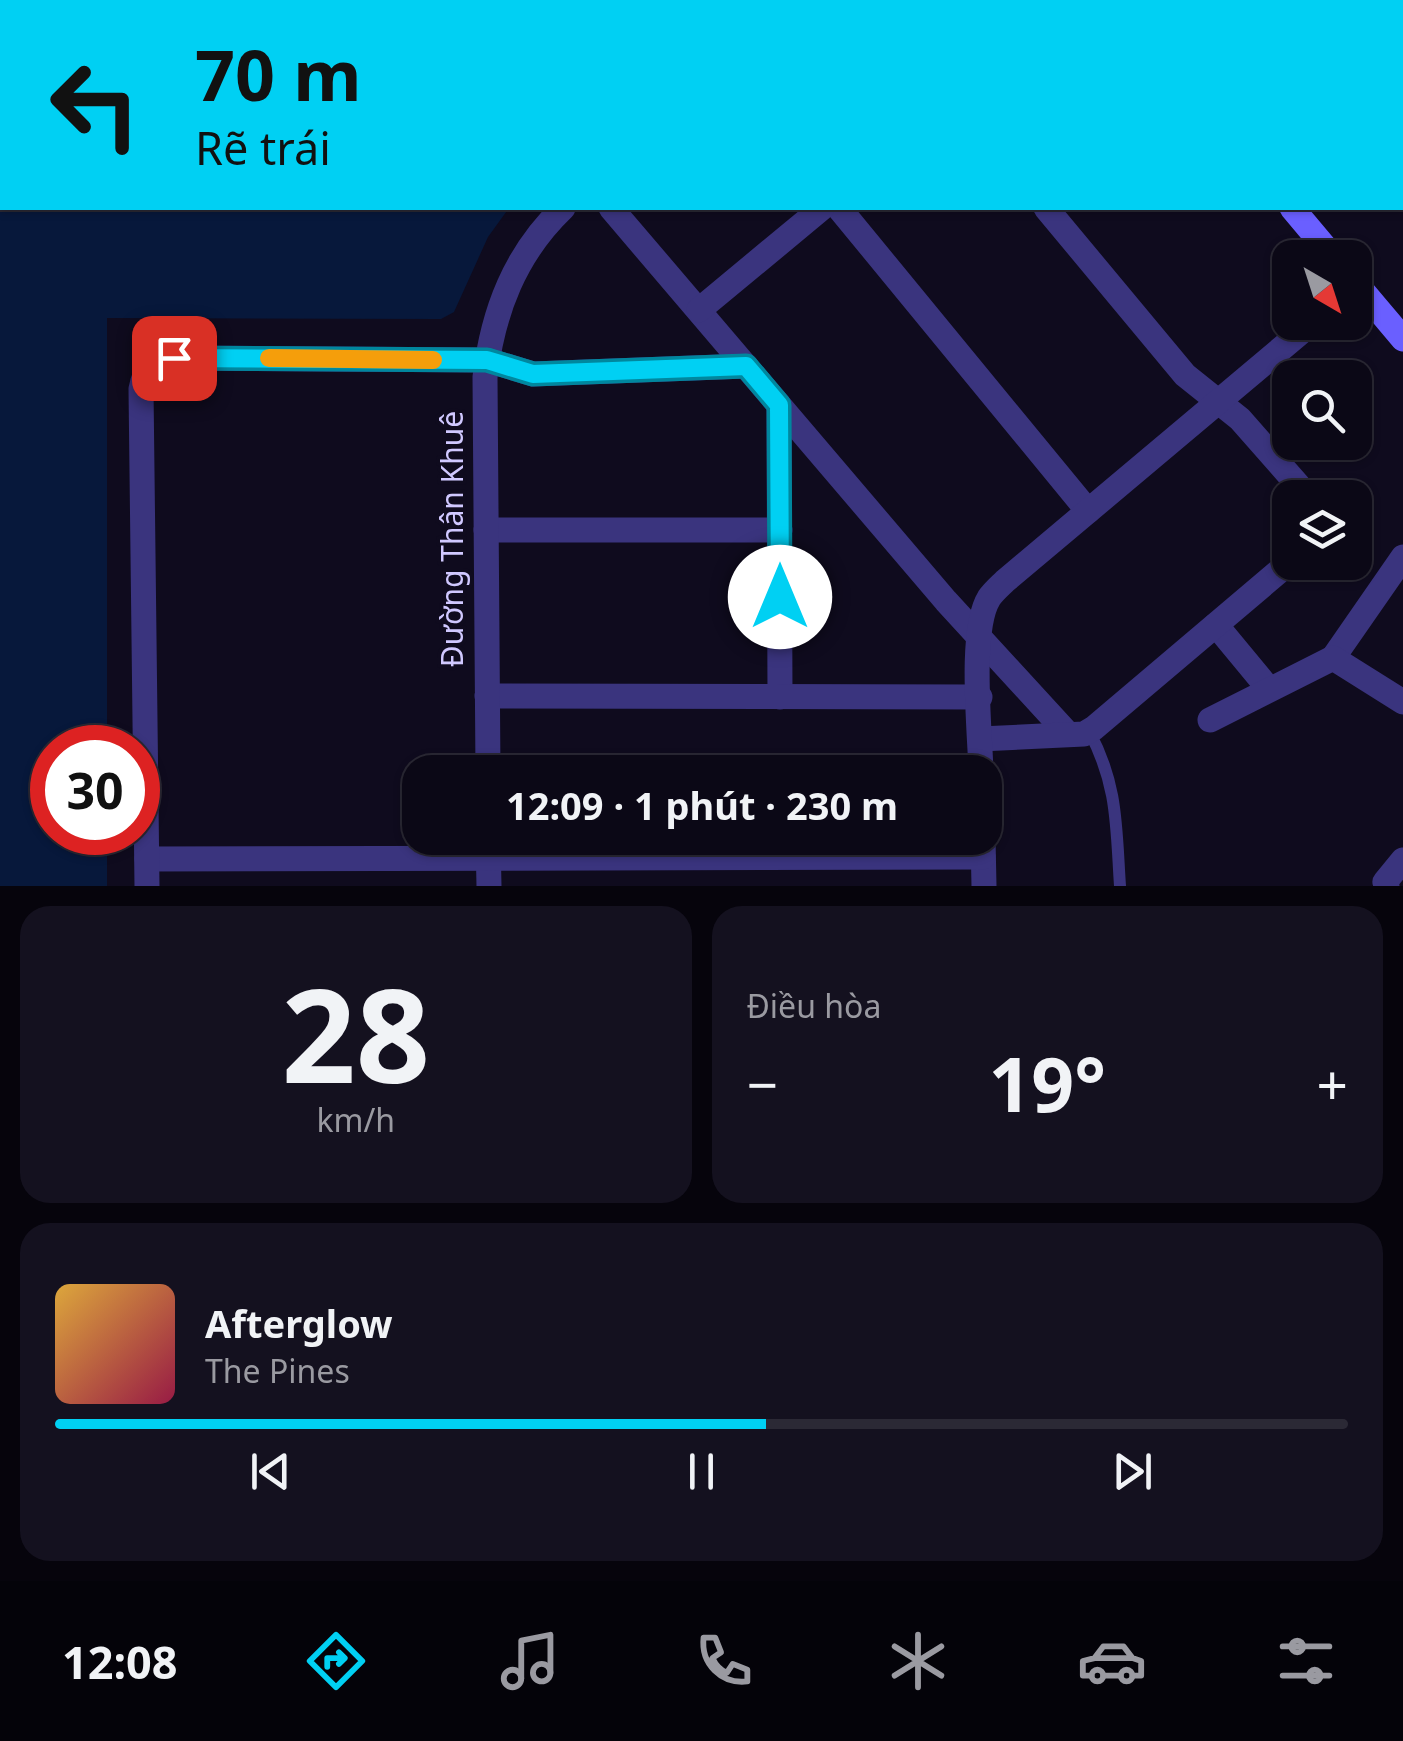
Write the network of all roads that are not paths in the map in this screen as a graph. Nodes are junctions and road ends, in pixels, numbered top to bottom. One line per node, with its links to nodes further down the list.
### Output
1 (562, 210): 12 (street, Đường Thân Khuê)
2 (613, 210): 9 (street)
3 (820, 210): 9 (street)
4 (840, 210): 17 (street)
5 (1048, 210): 14 (street)
6 (1294, 210): 7 (main road)
7 (1319, 240)
8 (1372, 303): 10 (main road)
9 (698, 310): 13 (street)
10 (1403, 339)
11 (1292, 340): 14 (street)
12 (487, 360): 13 (street); 18 (street, Đường Thân Khuê); 37 (street)
13 (746, 366): 15 (street)
14 (1218, 402): 16 (street); 17 (street)
15 (779, 405): 19 (street); 23 (street)
16 (1294, 480)
17 (1088, 512): 23 (street)
18 (486, 530): 19 (street); 26 (street, Đường Thân Khuê)
19 (780, 530): 27 (street)
20 (1403, 557): 24 (street)
21 (1272, 577): 22 (street)
22 (1216, 625): 25 (street); 31 (street)
23 (979, 636): 28 (street); 31 (street)
24 (1334, 658): 29 (street); 30 (street)
25 (1264, 683)
26 (487, 696): 27 (street); 33 (street, Đường Thân Khuê)
27 (780, 697): 28 (street)
28 (980, 697): 32 (street)
29 (1403, 702)
30 (1210, 720)
31 (1078, 733): 32 (street); 42 (lane)
32 (980, 739): 34 (street)
33 (488, 755)
34 (980, 755)
35 (701, 855): 39 (street)
36 (983, 855): 41 (street)
37 (146, 860): 39 (street); 40 (street)
38 (1403, 860): 43 (street)
39 (489, 861)
40 (147, 886)
41 (984, 886)
42 (1120, 886)
43 (1386, 886)

